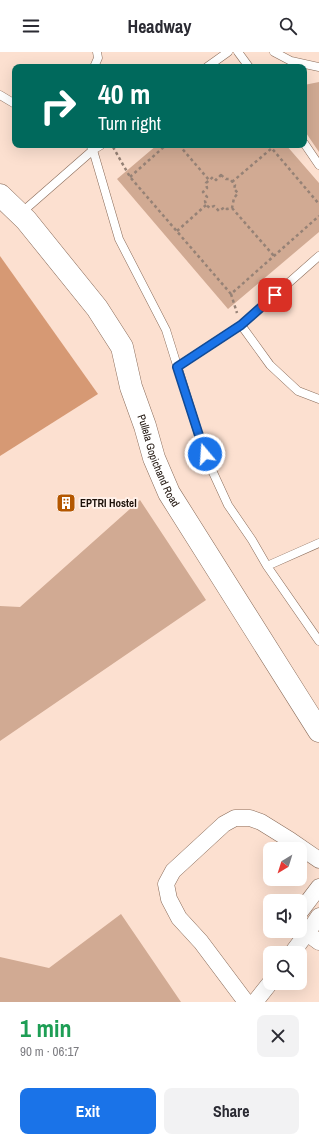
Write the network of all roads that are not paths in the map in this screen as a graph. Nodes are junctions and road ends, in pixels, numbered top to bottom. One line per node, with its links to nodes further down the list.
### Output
1 (97, 52): 5 (lane)
2 (228, 52): 6 (lane)
3 (238, 52): 7 (lane)
4 (274, 52): 8 (lane)
5 (95, 64)
6 (211, 64)
7 (247, 64)
8 (305, 64)
9 (307, 64): 10 (lane)
10 (319, 67)
11 (0, 95): 12 (lane)
12 (12, 102)
13 (307, 147): 15 (lane)
14 (91, 148): 18 (lane); 21 (lane)
15 (319, 165)
16 (0, 181): 18 (street, Pullela Gopichand Road)
17 (0, 196): 18 (street, Pullela Gopichand Road)
18 (24, 210): 26 (street, Pullela Gopichand Road); 27 (street, Pullela Gopichand Road)
19 (319, 256): 20 (lane)
20 (241, 325): 21 (lane); 22 (lane)
21 (177, 367): 24 (lane)
22 (319, 399)
23 (319, 543): 24 (lane)
24 (267, 566): 25 (lane)
25 (319, 641)
26 (319, 713)
27 (319, 731)
28 (319, 860): 34 (street)
29 (319, 887): 30 (street)
30 (307, 903)
31 (312, 928): 32 (street)
32 (298, 946)
33 (264, 990): 35 (street)
34 (246, 1002)
35 (256, 1002)

